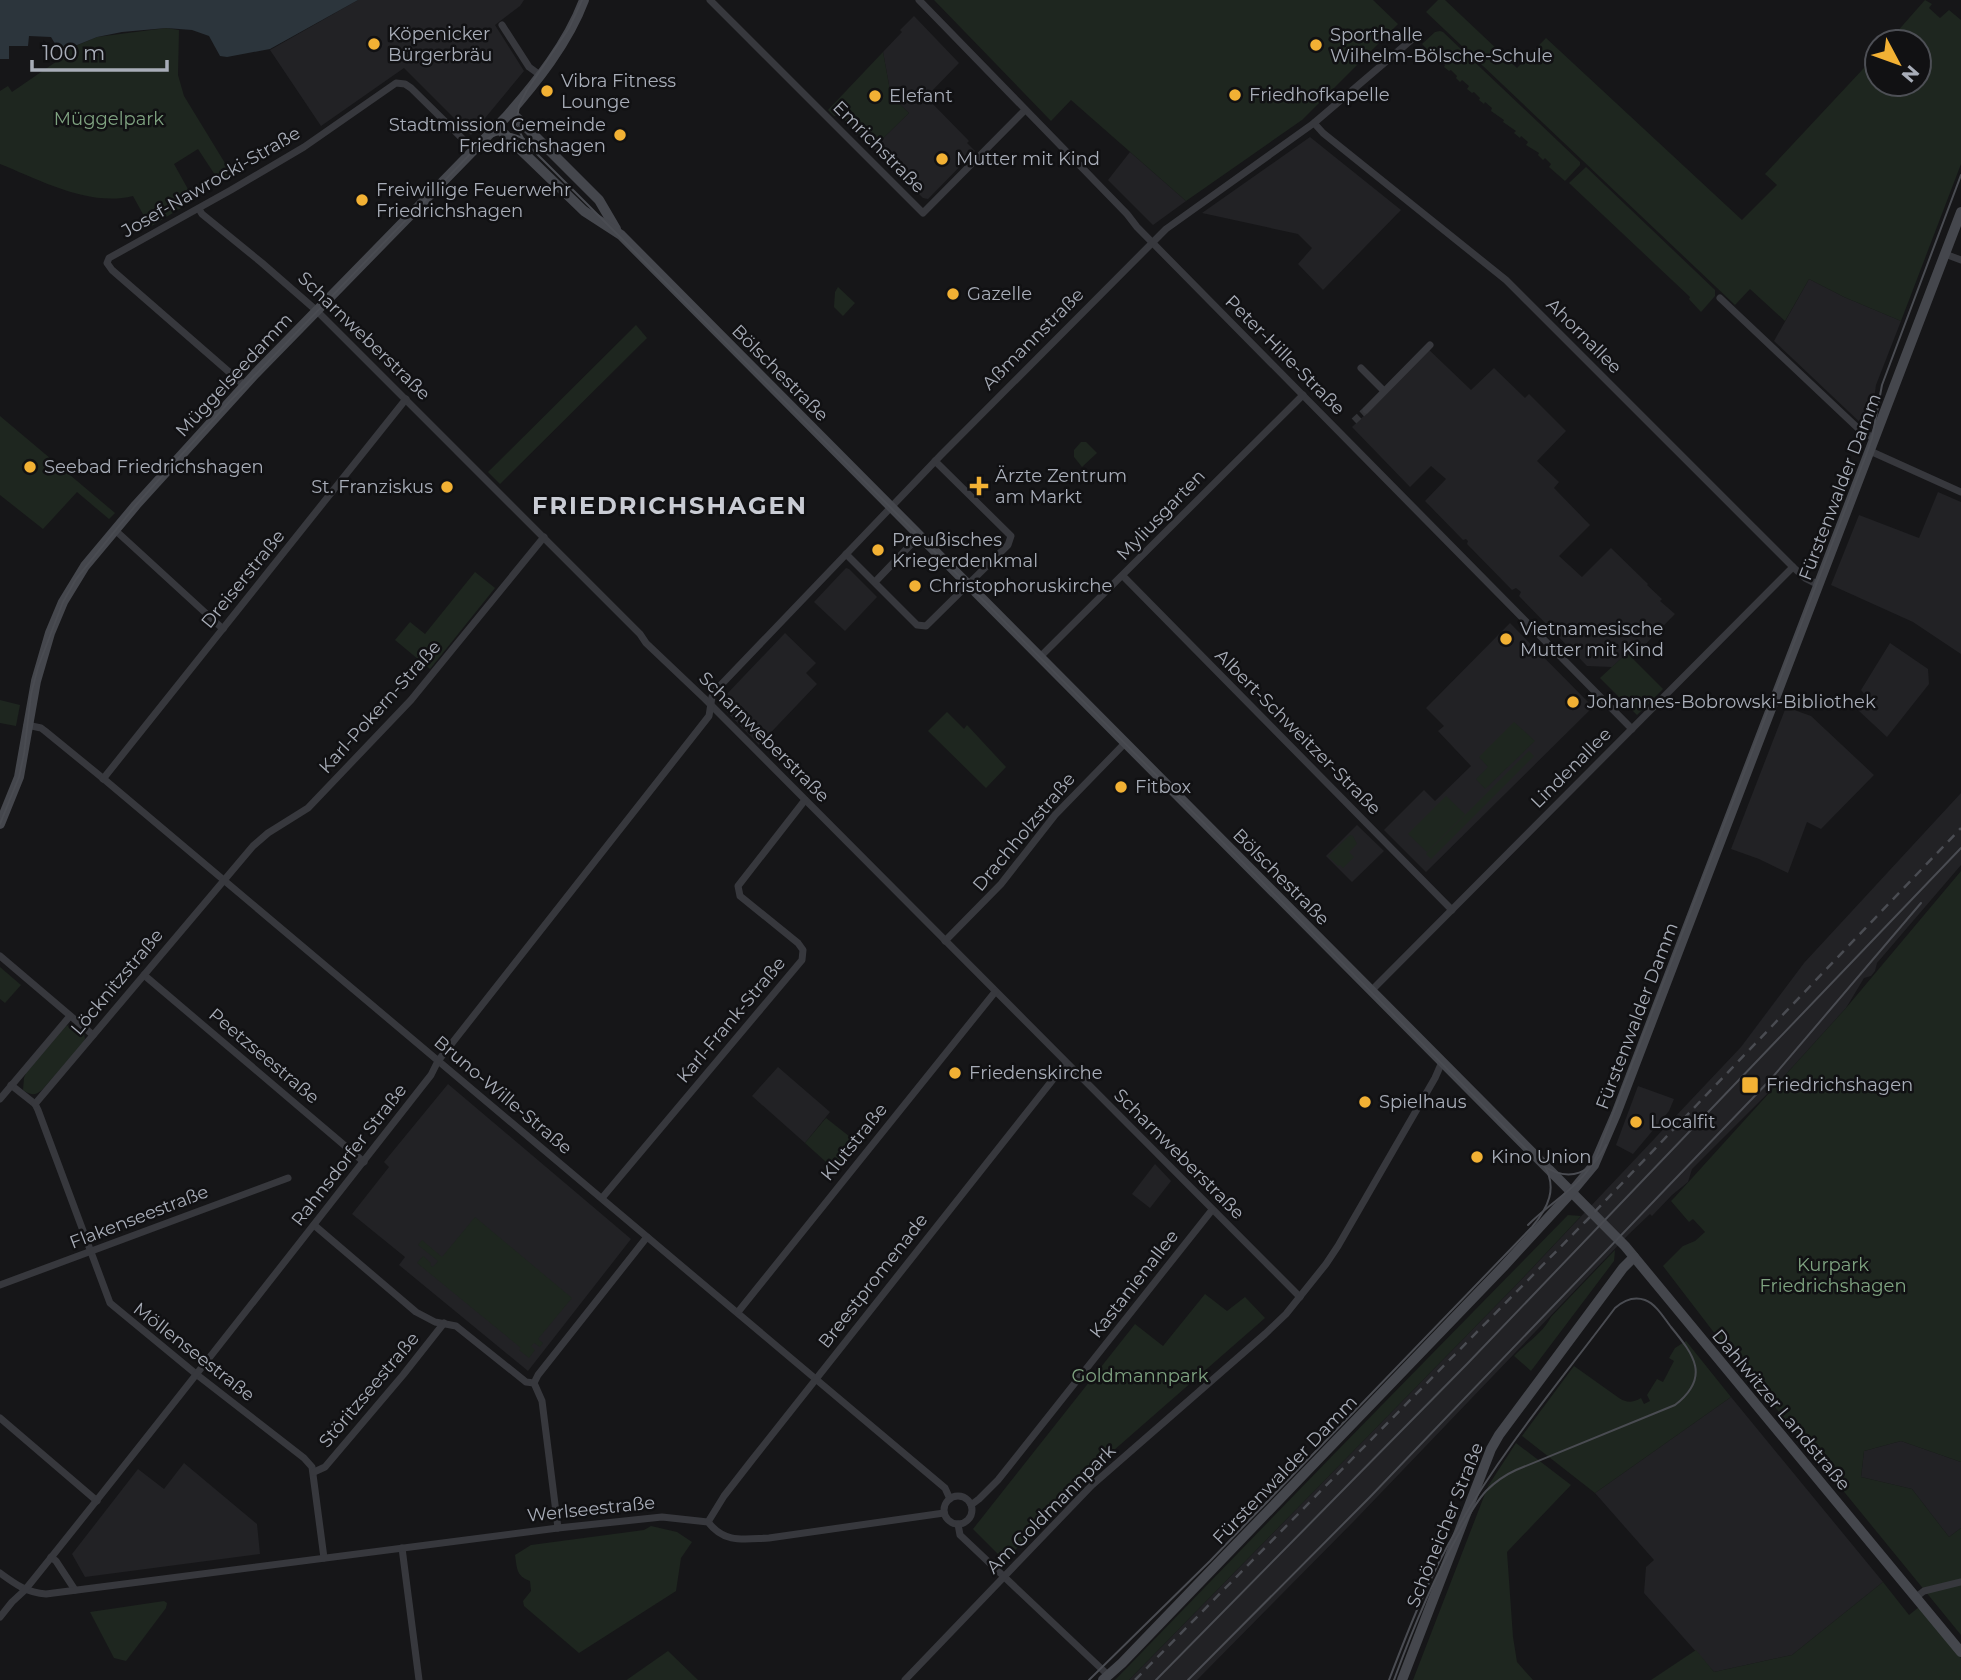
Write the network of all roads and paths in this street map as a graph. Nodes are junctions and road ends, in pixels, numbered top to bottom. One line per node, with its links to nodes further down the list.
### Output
1 (584, 0): 6 (main road, Müggelseedamm)
2 (710, 0): 7 (street, Emrichstraße)
3 (919, 0): 7 (street, Peter-Hille-Straße)
4 (502, 25): 6 (street)
5 (1417, 34): 9 (street, Aßmannstraße)
6 (540, 75): 8 (main road, Müggelseedamm)
7 (1025, 110): 15 (street, Peter-Hille-Straße)
8 (511, 111): 10 (main road, Müggelseedamm); 14 (main road, Bölschestraße)
9 (1314, 123): 15 (street, Aßmannstraße); 36 (street, Ahornallee)
10 (497, 127): 11 (main road, Müggelseedamm); 14 (main road, Bölschestraße)
11 (474, 150): 12 (street, Josef-Nawrocki-Straße); 19 (main road, Müggelseedamm)
12 (199, 209): 19 (street, Scharnweberstraße); 22 (street, Josef-Nawrocki-Straße)
13 (1961, 212): 16 (main road, Fürstenwalder Damm)
14 (618, 232): 31 (main road, Bölschestraße)
15 (1152, 242): 24 (street, Peter-Hille-Straße); 29 (street, Aßmannstraße)
16 (1945, 254): 17 (street); 27 (main road, Fürstenwalder Damm)
17 (1961, 260)
18 (1720, 298): 27 (street)
19 (317, 311): 22 (main road, Müggelseedamm); 25 (street, Scharnweberstraße)
20 (1430, 345): 23 (street)
21 (1361, 368): 23 (street)
22 (244, 385): 32 (main road, Müggelseedamm)
23 (1384, 391): 26 (street)
24 (1303, 396): 37 (street, Myliusgarten); 45 (street, Peter-Hille-Straße)
25 (406, 399): 34 (street, Scharnweberstraße); 41 (street, Dreiserstraße)
26 (1366, 410)
27 (1875, 439): 28 (main road, Fürstenwalder Damm)
28 (1870, 451): 30 (street); 40 (main road, Fürstenwalder Damm)
29 (935, 461): 31 (street, Aßmannstraße); 39 (street)
30 (1961, 492)
31 (891, 506): 33 (main road, Bölschestraße); 35 (street, Aßmannstraße)
32 (115, 530): 41 (street); 44 (main road, Müggelseedamm)
33 (919, 535): 38 (street); 39 (main road, Bölschestraße)
34 (544, 537): 43 (street, Scharnweberstraße); 50 (street, Karl-Pokern-Straße)
35 (846, 554): 38 (street); 43 (street, Aßmannstraße)
36 (1793, 567): 40 (street, Ahornallee); 45 (street, Lindenallee)
37 (1123, 576): 42 (street, Myliusgarten); 51 (street, Albert-Schweitzer-Straße)
38 (875, 582): 39 (street)
39 (968, 584): 42 (main road, Bölschestraße)
40 (1819, 584): 67 (main road, Fürstenwalder Damm)
41 (223, 629): 47 (street, Dreiserstraße)
42 (1041, 656): 46 (main road, Bölschestraße)
43 (710, 705): 48 (street, Scharnweberstraße); 59 (street, Rahnsdorfer Straße)
44 (27, 725): 47 (street, Bruno-Wille-Straße); 49 (main road, Müggelseedamm)
45 (1632, 729): 51 (street, Lindenallee)
46 (1126, 742): 52 (street, Drachholzstraße); 55 (main road, Bölschestraße)
47 (103, 779): 50 (street, Bruno-Wille-Straße)
48 (805, 800): 52 (street, Scharnweberstraße); 68 (street, Karl-Frank-Straße)
49 (0, 824)
50 (224, 880): 54 (street, Löcknitzstraße); 59 (street, Bruno-Wille-Straße)
51 (1452, 910): 55 (street, Lindenallee)
52 (945, 942): 56 (street, Scharnweberstraße)
53 (0, 957): 57 (street)
54 (144, 975): 58 (street, Löcknitzstraße); 65 (street, Peetzseestraße)
55 (1372, 990): 60 (main road, Bölschestraße)
56 (995, 992): 61 (street, Scharnweberstraße); 76 (street, Klutstraße)
57 (70, 1016): 58 (street); 62 (street, Löcknitzstraße)
58 (93, 1035): 64 (street, Löcknitzstraße)
59 (438, 1061): 65 (street, Rahnsdorfer Straße); 68 (street, Bruno-Wille-Straße)
60 (1442, 1062): 67 (main road, Bölschestraße); 75 (street, Am Goldmannpark)
61 (1066, 1063): 69 (street, Scharnweberstraße); 79 (street, Breestpromenade)
62 (11, 1085): 63 (street, Löcknitzstraße); 64 (street)
63 (0, 1098)
64 (35, 1104): 72 (street, Möllenseestraße)
65 (364, 1162): 70 (street, Rahnsdorfer Straße)
66 (288, 1178): 72 (street, Flakenseestraße)
67 (1571, 1192): 73 (main road, Dahlwitzer Landstraße); 101 (main road, Fürstenwalder Damm)
68 (601, 1198): 71 (street, Bruno-Wille-Straße)
69 (1212, 1210): 75 (street, Scharnweberstraße); 85 (street, Kastanienallee)
70 (314, 1225): 77 (street); 78 (street, Rahnsdorfer Straße)
71 (647, 1237): 76 (street, Bruno-Wille-Straße); 80 (street)
72 (91, 1252): 74 (street, Flakenseestraße); 78 (street, Möllenseestraße)
73 (1634, 1257): 98 (main road, Dahlwitzer Landstraße); 104 (main road, Schöneicher Straße)
74 (0, 1285)
75 (1300, 1297): 94 (street, Am Goldmannpark)
76 (738, 1312): 79 (street, Bruno-Wille-Straße)
77 (444, 1323): 80 (street); 82 (street, Störitzseestraße)
78 (196, 1374): 82 (street, Möllenseestraße); 84 (street, Rahnsdorfer Straße)
79 (817, 1378): 83 (street, Bruno-Wille-Straße); 87 (street, Breestpromenade)
80 (534, 1383): 89 (street)
81 (0, 1418): 84 (street)
82 (314, 1472): 92 (street)
83 (950, 1499): 85 (street); 86 (street)
84 (97, 1501): 91 (street, Rahnsdorfer Straße)
85 (971, 1504): 88 (street)
86 (944, 1513): 87 (street, Werlseestraße); 88 (street)
87 (709, 1522): 89 (street, Werlseestraße)
88 (958, 1524): 94 (street)
89 (558, 1528): 90 (street, Werlseestraße)
90 (402, 1548): 92 (street, Werlseestraße); 102 (street)
91 (51, 1557): 96 (street, Rahnsdorfer Straße); 97 (street)
92 (324, 1558): 97 (street, Werlseestraße)
93 (0, 1573): 96 (street)
94 (1005, 1577): 101 (street); 103 (street, Am Goldmannpark)
95 (1961, 1582): 98 (street)
96 (25, 1590): 97 (street, Werlseestraße); 99 (street, Rahnsdorfer Straße)
97 (75, 1590)
98 (1916, 1597): 100 (main road, Dahlwitzer Landstraße)
99 (0, 1617)
100 (1961, 1652)
101 (1106, 1678)
102 (419, 1680)
103 (905, 1680)
104 (1402, 1680)

